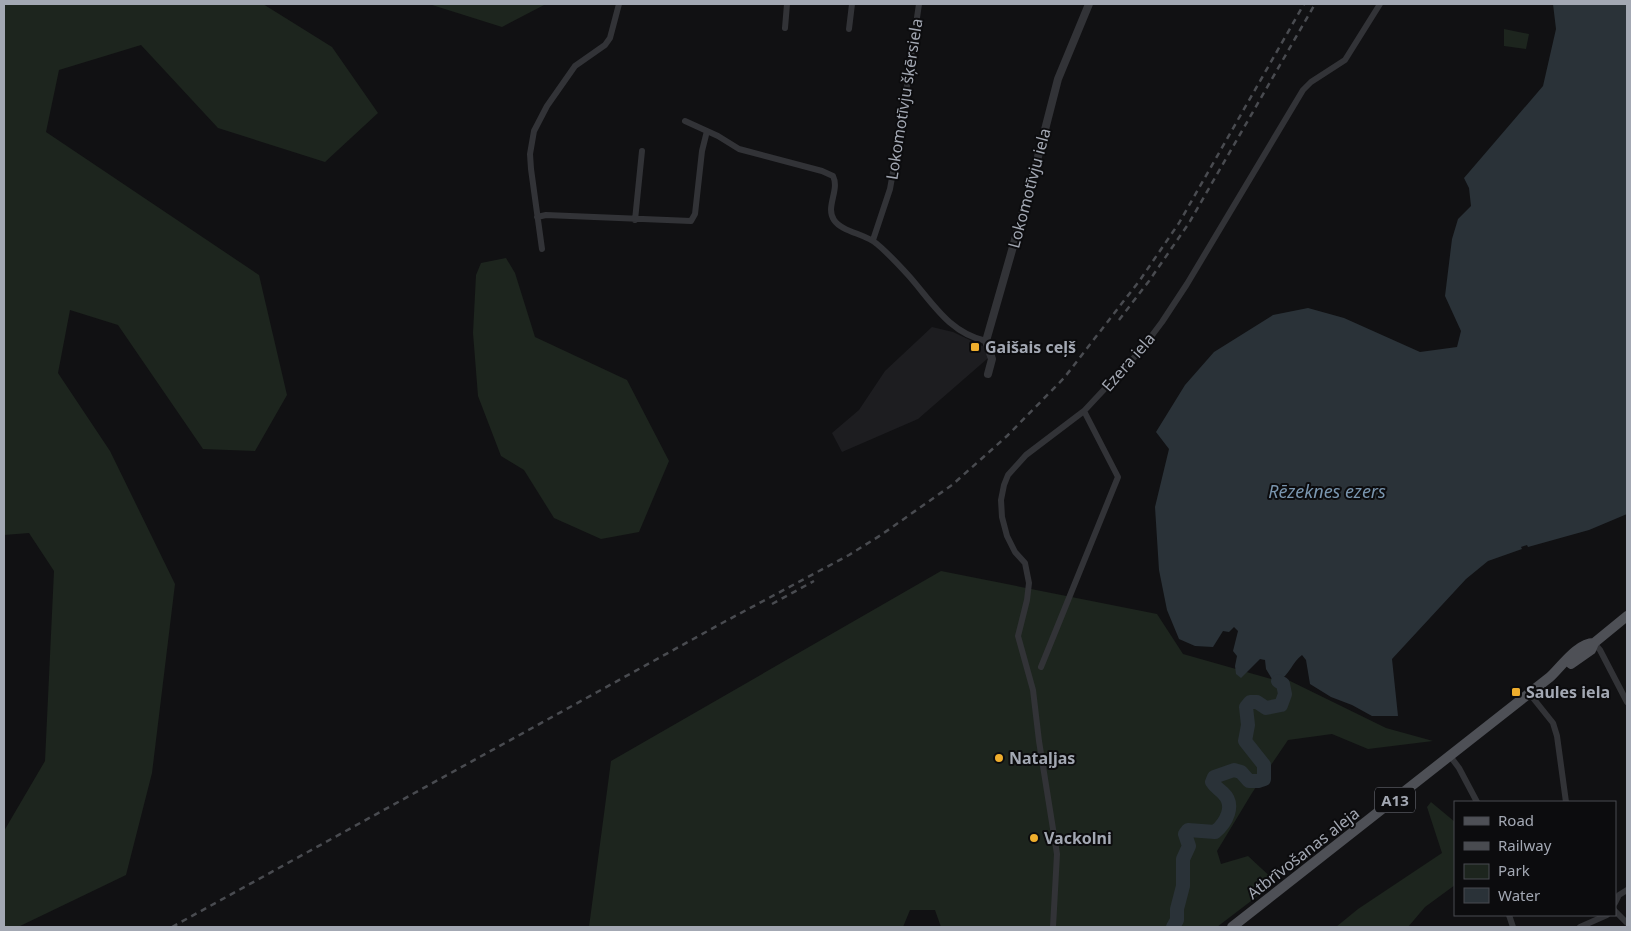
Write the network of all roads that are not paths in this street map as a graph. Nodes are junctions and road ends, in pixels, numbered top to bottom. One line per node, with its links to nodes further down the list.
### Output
1 (619, 4): 12 (street)
2 (786, 4): 7 (street)
3 (852, 4): 8 (street)
4 (918, 4): 14 (street, Lokomotīvju šķērsiela)
5 (1089, 4): 16 (street, Lokomotīvju iela)
6 (1380, 4): 18 (street, Ezera iela)
7 (785, 28)
8 (849, 29)
9 (686, 121): 10 (street)
10 (707, 131): 13 (street); 14 (street)
11 (642, 151): 13 (street)
12 (537, 217): 13 (street); 15 (street)
13 (635, 220)
14 (873, 240): 16 (street)
15 (542, 249)
16 (986, 341): 17 (street, Lokomotīvju iela)
17 (988, 374)
18 (1084, 411): 21 (street); 32 (street, Ezera iela)
19 (1627, 616): 20 (main road, Atbrīvošanas aleja / A13)
20 (1594, 643): 22 (main road, Atbrīvošanas aleja / A13); 23 (street)
21 (1041, 667)
22 (1529, 693): 24 (main road, Atbrīvošanas aleja / A13); 26 (street)
23 (1627, 702)
24 (1450, 756): 25 (street); 33 (main road, Atbrīvošanas aleja / A13)
25 (1476, 801)
26 (1566, 801)
27 (1627, 890): 28 (street)
28 (1616, 901)
29 (1616, 912): 31 (street)
30 (1605, 916): 34 (street)
31 (1627, 923)
32 (1053, 927)
33 (1232, 927)
34 (1580, 927)

